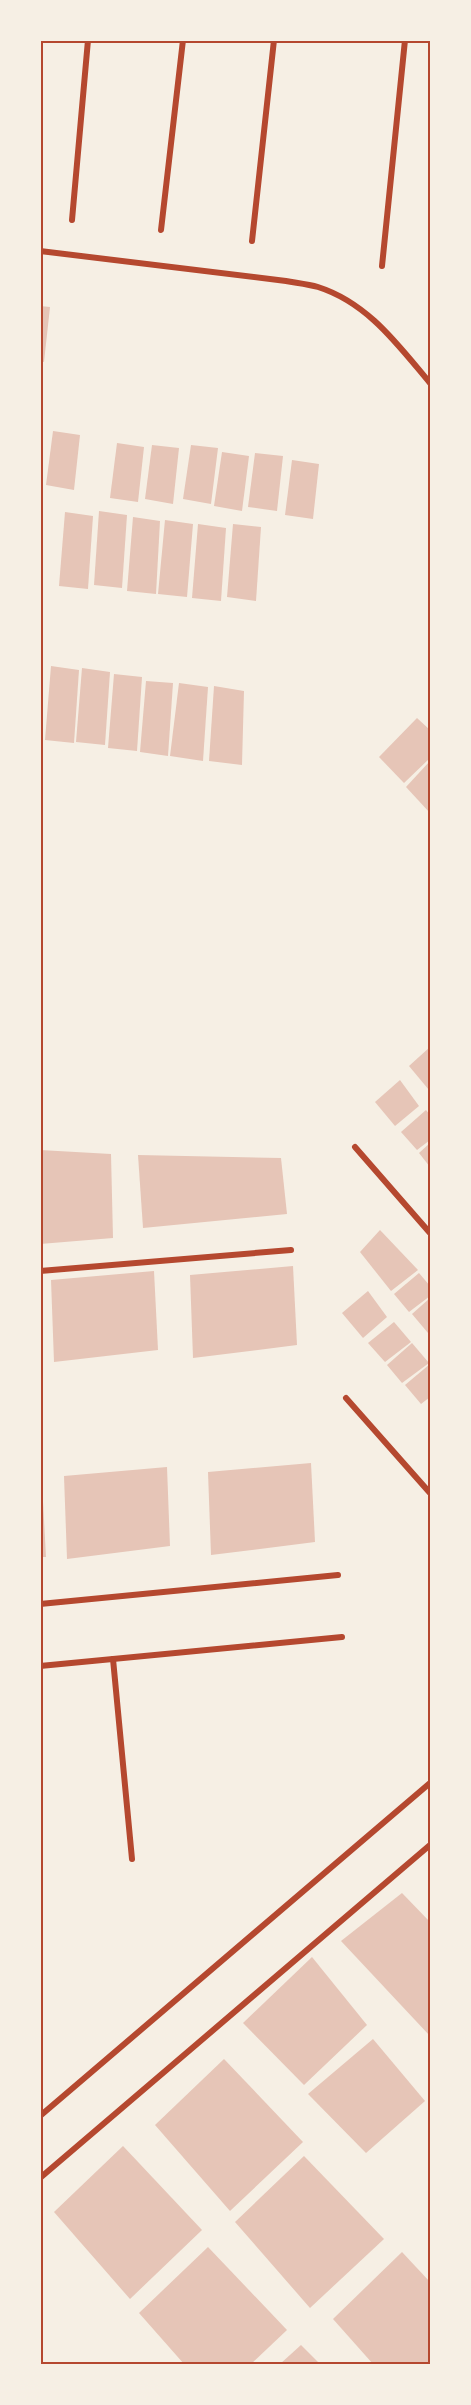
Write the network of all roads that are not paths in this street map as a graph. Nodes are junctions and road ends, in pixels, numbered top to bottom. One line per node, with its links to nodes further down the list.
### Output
1 (88, 40): 5 (street)
2 (183, 40): 6 (street)
3 (274, 40): 7 (street)
4 (405, 40): 9 (street)
5 (72, 220)
6 (161, 230)
7 (252, 241)
8 (40, 251): 10 (street)
9 (382, 266)
10 (430, 383)
11 (355, 1148): 12 (street)
12 (430, 1233)
13 (291, 1250): 14 (street)
14 (40, 1271)
15 (346, 1398): 16 (street)
16 (430, 1493)
17 (338, 1575): 18 (street)
18 (40, 1604)
19 (342, 1637): 20 (street)
20 (113, 1659): 21 (street); 24 (street)
21 (40, 1666)
22 (430, 1783): 25 (street)
23 (430, 1845): 26 (street)
24 (132, 1859)
25 (40, 2116)
26 (40, 2178)

